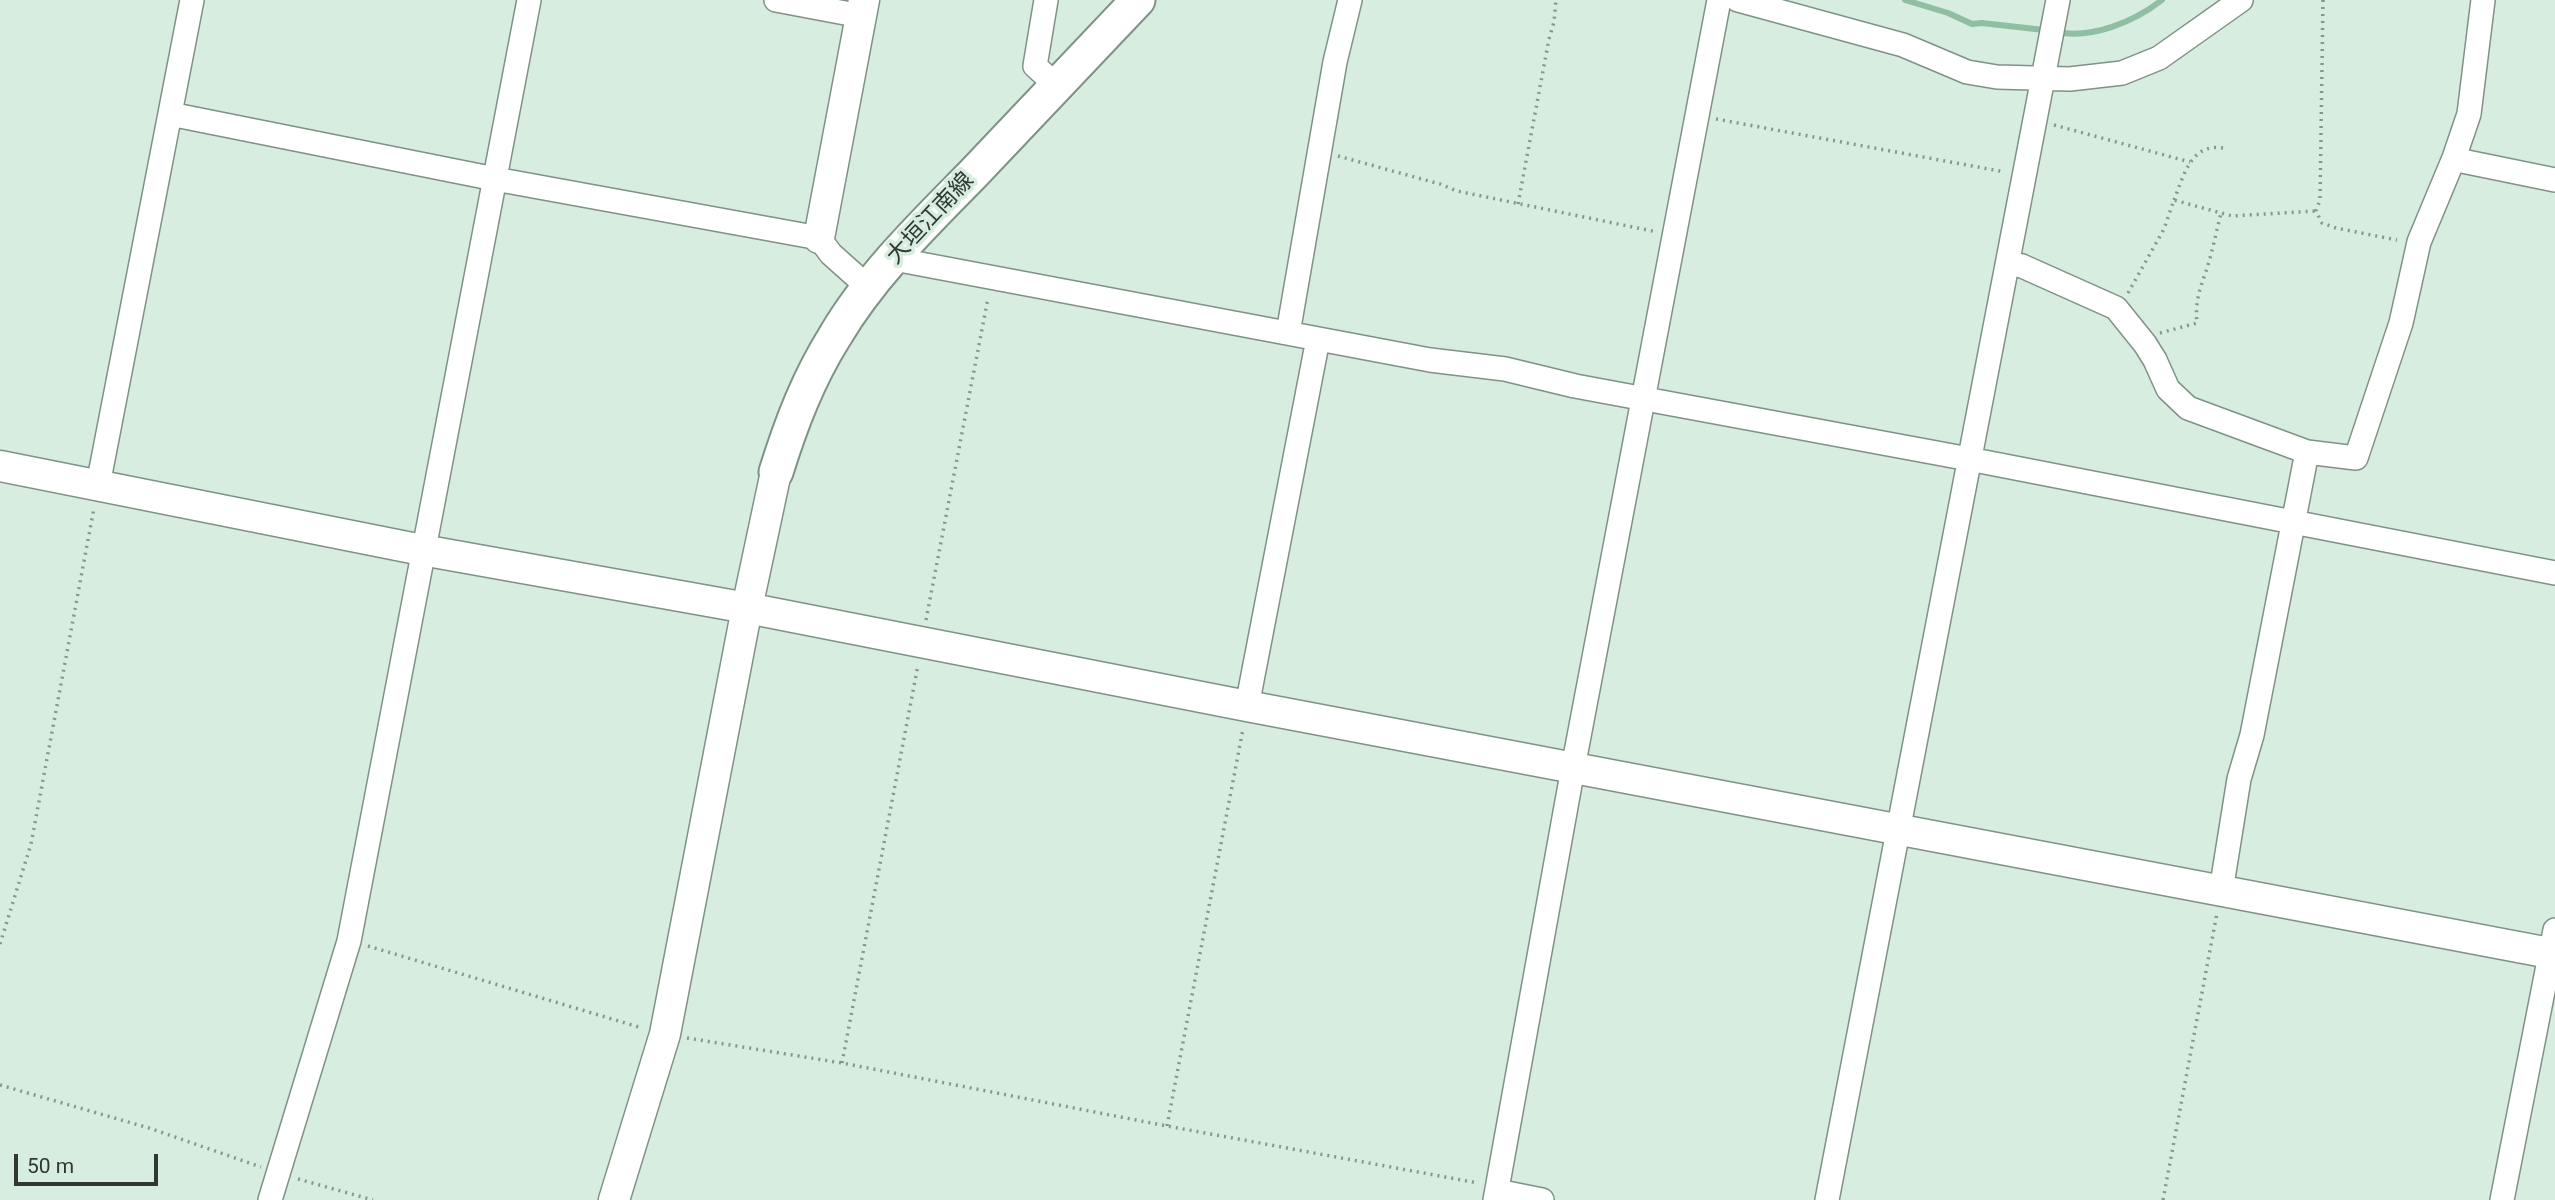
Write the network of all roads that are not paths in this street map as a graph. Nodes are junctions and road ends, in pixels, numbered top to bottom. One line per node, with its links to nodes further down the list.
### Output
1 (192, 0): 15 (street)
2 (529, 0): 17 (street)
3 (776, 0): 12 (street)
4 (1046, 0): 14 (street)
5 (1138, 0): 14 (main road, 大垣江南線)
6 (1350, 0): 23 (street)
7 (1719, 0): 25 (street)
8 (1738, 0): 13 (street)
9 (2058, 0): 13 (street)
10 (2241, 0): 13 (street)
11 (2483, 0): 16 (street)
12 (862, 8): 19 (street)
13 (2043, 78): 21 (street)
14 (1057, 86): 20 (main road, 大垣江南線)
15 (170, 114): 17 (street); 30 (street)
16 (2454, 158): 18 (street); 26 (street)
17 (495, 178): 19 (street); 32 (street)
18 (2555, 180)
19 (819, 238): 22 (street)
20 (894, 259): 22 (main road, 大垣江南線); 23 (street)
21 (2008, 263): 26 (street); 27 (street)
22 (869, 288): 29 (main road, 大垣江南線)
23 (1288, 333): 24 (street)
24 (1318, 339): 25 (street); 35 (street)
25 (1643, 399): 27 (street); 36 (street)
26 (2307, 452): 31 (street)
27 (1969, 459): 31 (street); 37 (street)
28 (0, 466): 30 (street)
29 (776, 472): 34 (street)
30 (98, 485): 32 (street)
31 (2294, 523): 33 (street); 38 (street)
32 (422, 550): 34 (street); 41 (street)
33 (2555, 573)
34 (747, 608): 35 (street); 42 (street)
35 (1247, 706): 36 (street)
36 (1573, 768): 37 (street); 40 (street)
37 (1899, 829): 38 (street); 44 (street)
38 (2221, 891): 39 (street)
39 (2554, 946): 45 (street)
40 (1497, 1192): 43 (street)
41 (270, 1200)
42 (614, 1200)
43 (1542, 1200)
44 (1827, 1200)
45 (2502, 1200)

